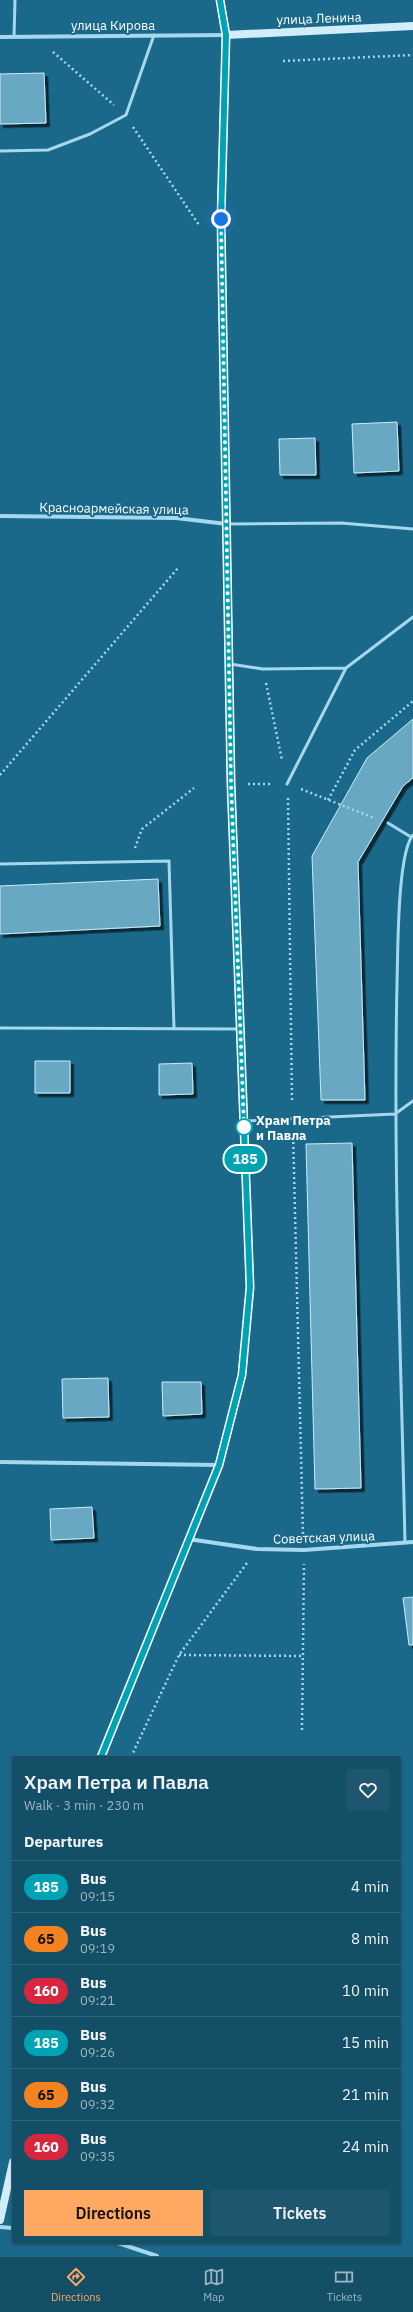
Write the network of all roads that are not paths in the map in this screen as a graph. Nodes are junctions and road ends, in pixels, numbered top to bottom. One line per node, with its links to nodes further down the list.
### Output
1 (15, 0): 7 (lane)
2 (220, 0): 5 (main road)
3 (413, 26): 5 (main road, улица Ленина)
4 (154, 35): 5 (street, улица Кирова); 7 (street, улица Кирова); 8 (lane)
5 (226, 35): 10 (main road)
6 (0, 37): 7 (street, улица Кирова)
7 (14, 37)
8 (0, 151)
9 (0, 516): 10 (street, Красноармейская улица)
10 (227, 524): 11 (lane); 13 (main road)
11 (413, 529)
12 (413, 617): 14 (lane)
13 (229, 664): 14 (lane); 21 (main road)
14 (346, 668): 15 (lane)
15 (287, 784)
16 (388, 823): 17 (lane)
17 (412, 836): 23 (lane)
18 (0, 864): 20 (lane)
19 (0, 1028): 20 (lane)
20 (174, 1029): 21 (lane)
21 (240, 1029): 24 (main road)
22 (413, 1101): 23 (lane)
23 (395, 1114): 24 (lane); 29 (lane)
24 (243, 1122): 26 (main road)
25 (0, 1462): 26 (street)
26 (219, 1465): 27 (main road)
27 (188, 1539): 29 (street, Советская улица); 30 (main road)
28 (413, 1542): 29 (street, Советская улица)
29 (405, 1543)
30 (101, 1756)
31 (12, 2166): 32 (main road)
32 (0, 2220)
33 (0, 2227): 34 (street)
34 (12, 2228)
35 (121, 2244): 36 (street)
36 (157, 2256)

